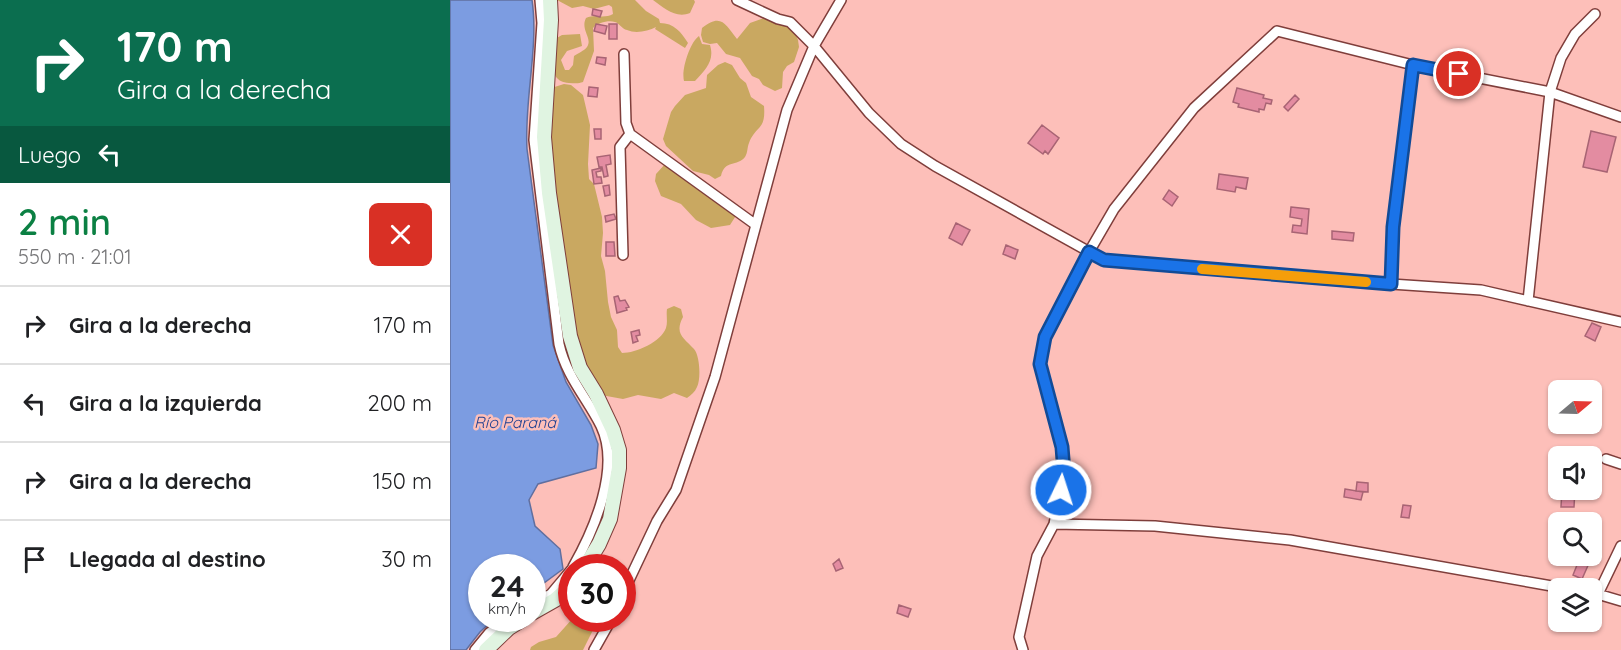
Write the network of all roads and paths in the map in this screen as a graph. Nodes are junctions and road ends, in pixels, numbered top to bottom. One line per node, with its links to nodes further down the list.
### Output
1 (540, 0): 22 (street)
2 (550, 0): 23 (main road)
3 (737, 0): 6 (street)
4 (841, 0): 6 (street)
5 (1595, 14): 9 (street)
6 (814, 46): 12 (street); 13 (street)
7 (624, 54): 11 (street)
8 (1413, 65): 9 (street); 13 (street); 15 (street)
9 (1550, 92): 10 (street); 16 (street)
10 (1621, 117)
11 (630, 134): 12 (street); 14 (street)
12 (756, 225): 24 (street)
13 (1089, 252): 15 (street); 20 (street)
14 (623, 255)
15 (1391, 284): 16 (street)
16 (1528, 301): 17 (street)
17 (1621, 322)
18 (1606, 459): 19 (street)
19 (1621, 464)
20 (1054, 524): 26 (street); 37 (street)
21 (1621, 546): 25 (street)
22 (580, 554)
23 (593, 554)
24 (636, 565)
25 (1602, 580)
26 (1548, 585)
27 (558, 587): 29 (street)
28 (1602, 595): 30 (street)
29 (546, 597)
30 (1621, 601)
31 (490, 632): 34 (street)
32 (505, 632): 35 (main road)
33 (604, 632): 36 (street)
34 (474, 650)
35 (486, 650)
36 (594, 650)
37 (1023, 650)

